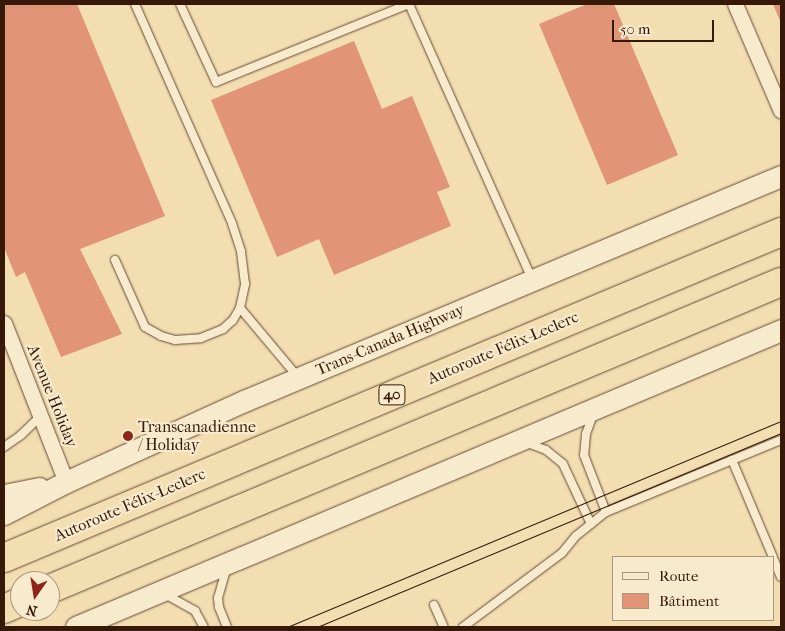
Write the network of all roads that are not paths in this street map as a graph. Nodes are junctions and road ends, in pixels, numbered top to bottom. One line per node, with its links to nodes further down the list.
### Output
1 (135, 4): 10 (lane)
2 (180, 4): 8 (lane)
3 (735, 4): 4 (street)
4 (781, 111)
5 (781, 176): 8 (main road, Trans-Canada Highway)
6 (781, 232): 26 (highway, Autoroute Félix-Leclerc / 40)
7 (115, 260): 10 (lane)
8 (533, 280): 13 (main road, Trans-Canada Highway)
9 (781, 282): 30 (highway)
10 (240, 308): 13 (lane)
11 (4, 323): 15 (street, Avenue Holiday)
12 (781, 330): 14 (main road)
13 (299, 379): 20 (main road, Trans-Canada Highway)
14 (595, 409): 16 (main road); 22 (lane)
15 (41, 416): 18 (lane); 20 (street, Avenue Holiday)
16 (521, 440): 24 (lane); 28 (main road)
17 (781, 440): 19 (lane)
18 (4, 447)
19 (732, 460): 22 (lane); 25 (lane)
20 (66, 482): 21 (main road); 23 (main road, Trans-Canada Highway)
21 (4, 495)
22 (606, 512): 24 (lane)
23 (4, 514)
24 (591, 524): 37 (lane)
25 (772, 556)
26 (4, 558)
27 (775, 563): 29 (lane)
28 (228, 565): 31 (main road); 35 (lane)
29 (781, 577)
30 (60, 585)
31 (162, 592): 33 (main road); 34 (lane)
32 (434, 605): 36 (lane)
33 (76, 627)
34 (204, 627)
35 (227, 627)
36 (444, 627)
37 (463, 627)

